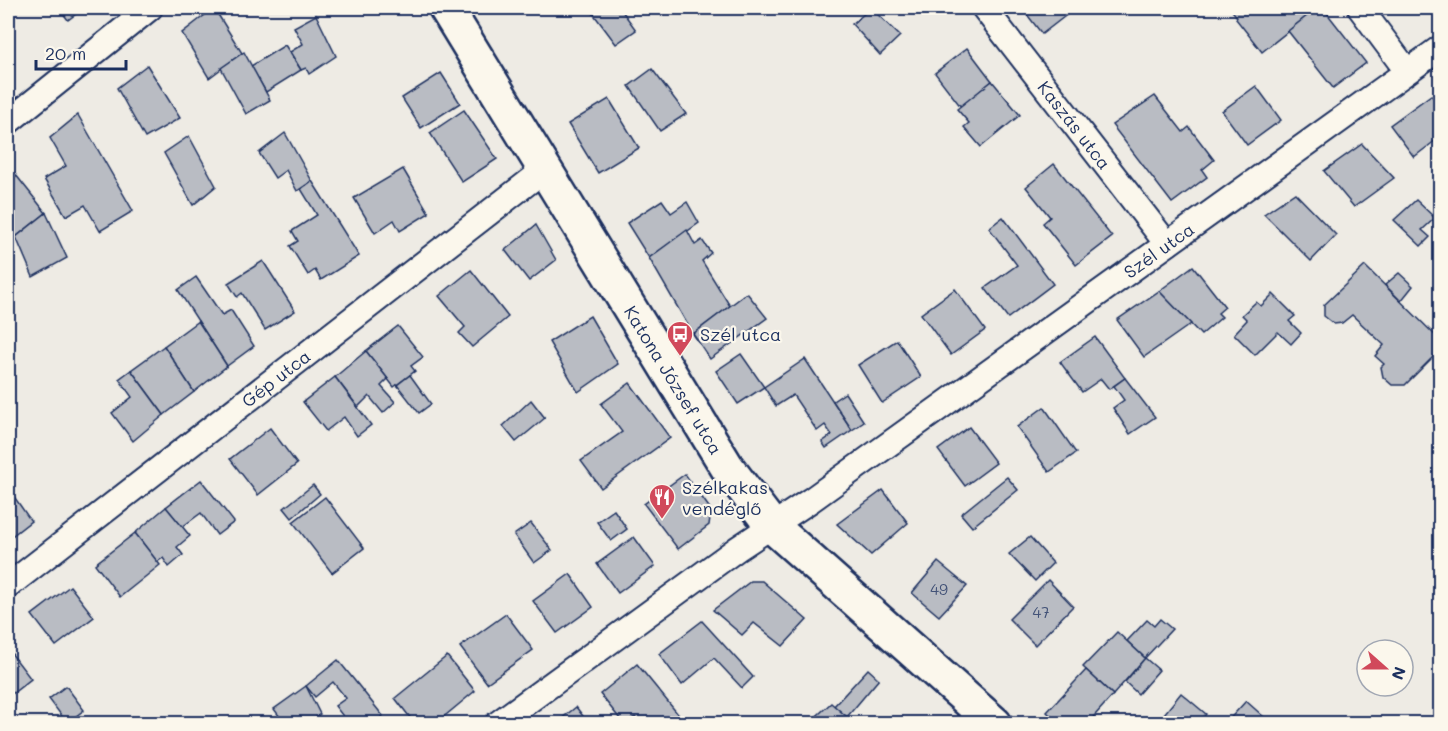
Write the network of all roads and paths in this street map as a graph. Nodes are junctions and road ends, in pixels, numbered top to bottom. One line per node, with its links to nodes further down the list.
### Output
1 (150, 8): 7 (street)
2 (447, 8): 8 (street, Katona József utca)
3 (984, 8): 9 (street, Kaszás utca)
4 (1360, 8): 6 (street)
5 (1440, 48): 6 (street, Szél utca)
6 (1407, 71): 9 (street, Szél utca)
7 (8, 122)
8 (544, 170): 10 (street, Katona József utca); 11 (street, Gép utca)
9 (1167, 244): 10 (street, Szél utca)
10 (772, 526): 12 (street, Szél utca); 13 (street, Katona József utca)
11 (8, 586)
12 (497, 723)
13 (995, 723)

